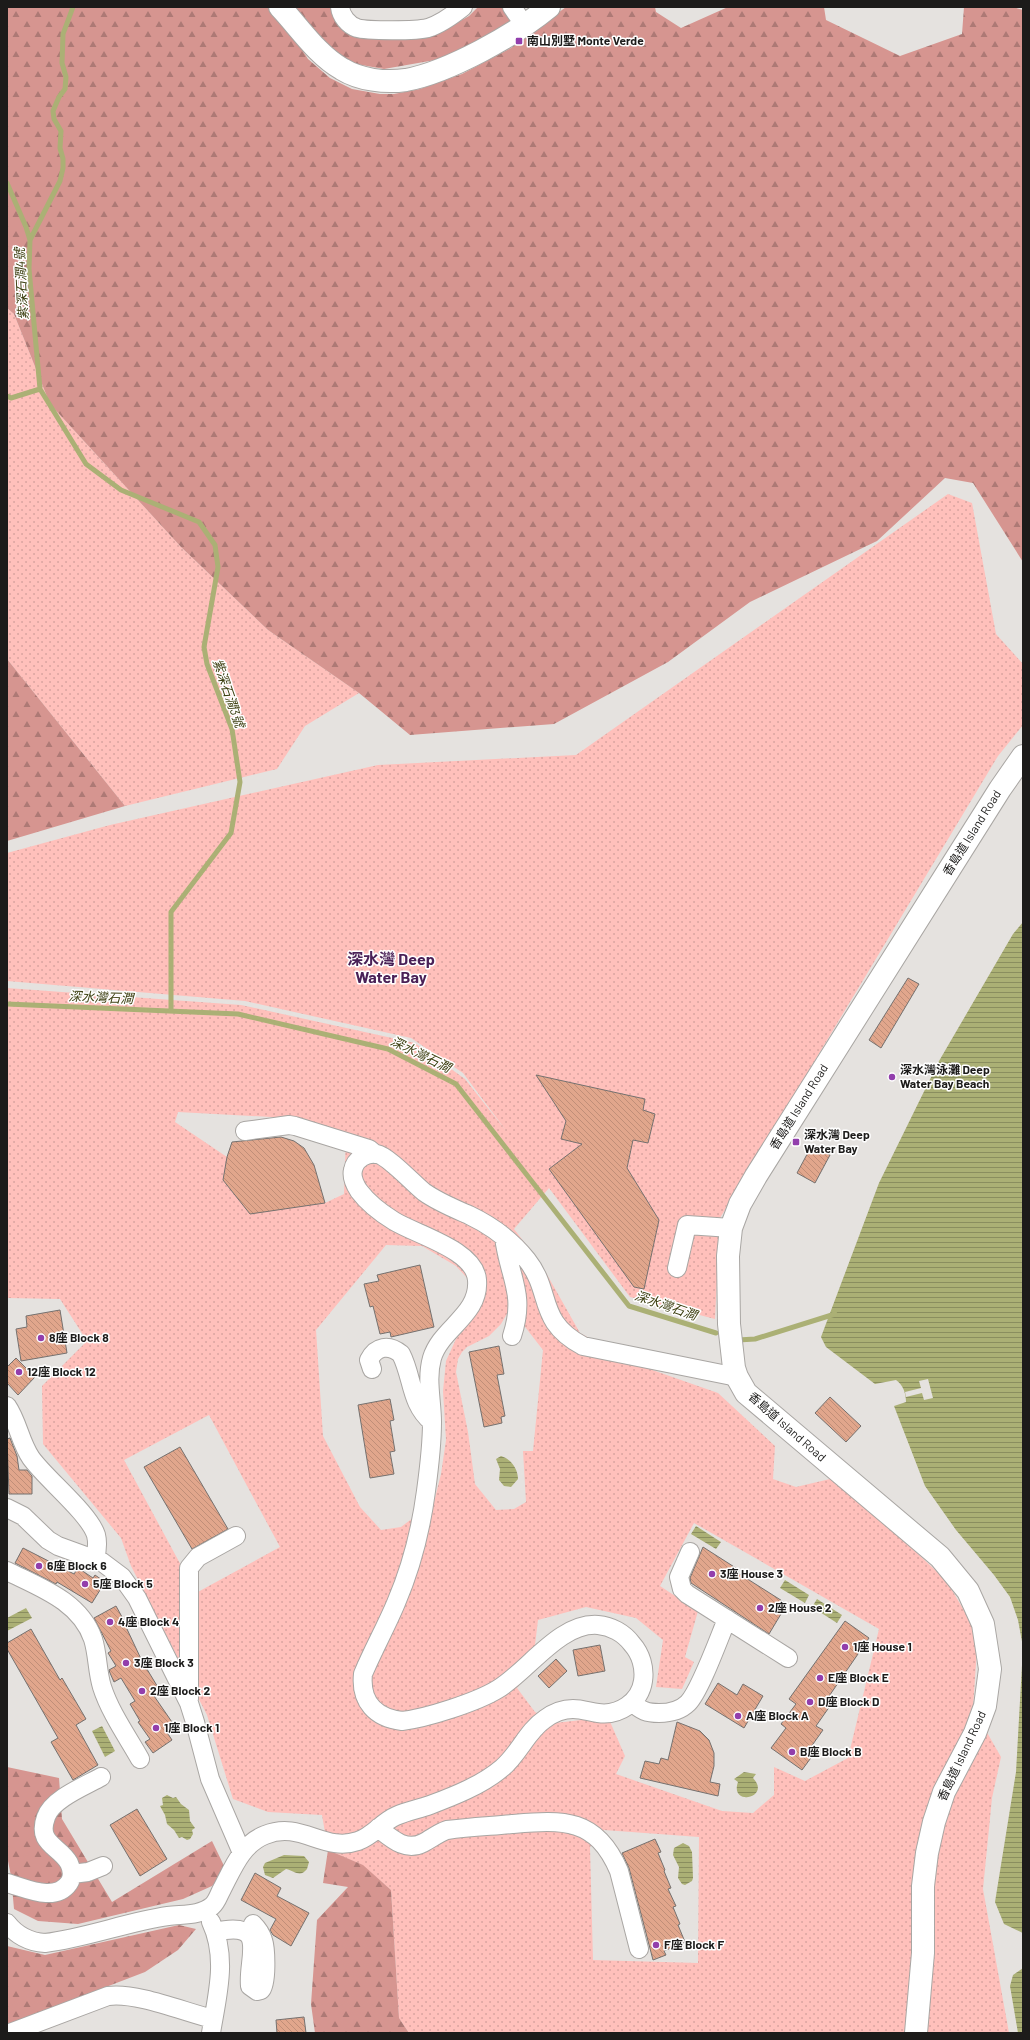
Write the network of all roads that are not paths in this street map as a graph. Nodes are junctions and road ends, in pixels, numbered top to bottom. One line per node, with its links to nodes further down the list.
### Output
1 (280, 7): 6 (main road)
2 (340, 7): 3 (street)
3 (463, 7)
4 (512, 7): 6 (street)
5 (549, 7): 6 (main road)
6 (524, 26)
7 (1023, 756): 10 (main road, 香島道 Island Road)
8 (245, 1131): 9 (street)
9 (375, 1154): 11 (street); 17 (street)
10 (731, 1228): 12 (street); 15 (main road, 香島道 Island Road)
11 (504, 1237): 13 (street); 15 (street)
12 (677, 1268)
13 (512, 1336)
14 (372, 1369): 17 (street)
15 (737, 1377): 41 (main road, 香島道 Island Road)
16 (7, 1406): 21 (street)
17 (432, 1422): 25 (street)
18 (7, 1508): 21 (street)
19 (236, 1536): 26 (street)
20 (690, 1552): 23 (street)
21 (96, 1559): 26 (street)
22 (7, 1571): 27 (street)
23 (727, 1619): 24 (street); 25 (street)
24 (788, 1658)
25 (632, 1702): 29 (street)
26 (189, 1703): 30 (street)
27 (140, 1759)
28 (101, 1777): 32 (street)
29 (378, 1828): 30 (street); 38 (street)
30 (242, 1852): 34 (street)
31 (103, 1866): 32 (street)
32 (72, 1874): 33 (street)
33 (7, 1882)
34 (205, 1910): 35 (street); 37 (street)
35 (7, 1923)
36 (253, 1924): 37 (street)
37 (215, 1932): 39 (street)
38 (639, 1949)
39 (208, 2026): 40 (street)
40 (10, 2033)
41 (916, 2033)

